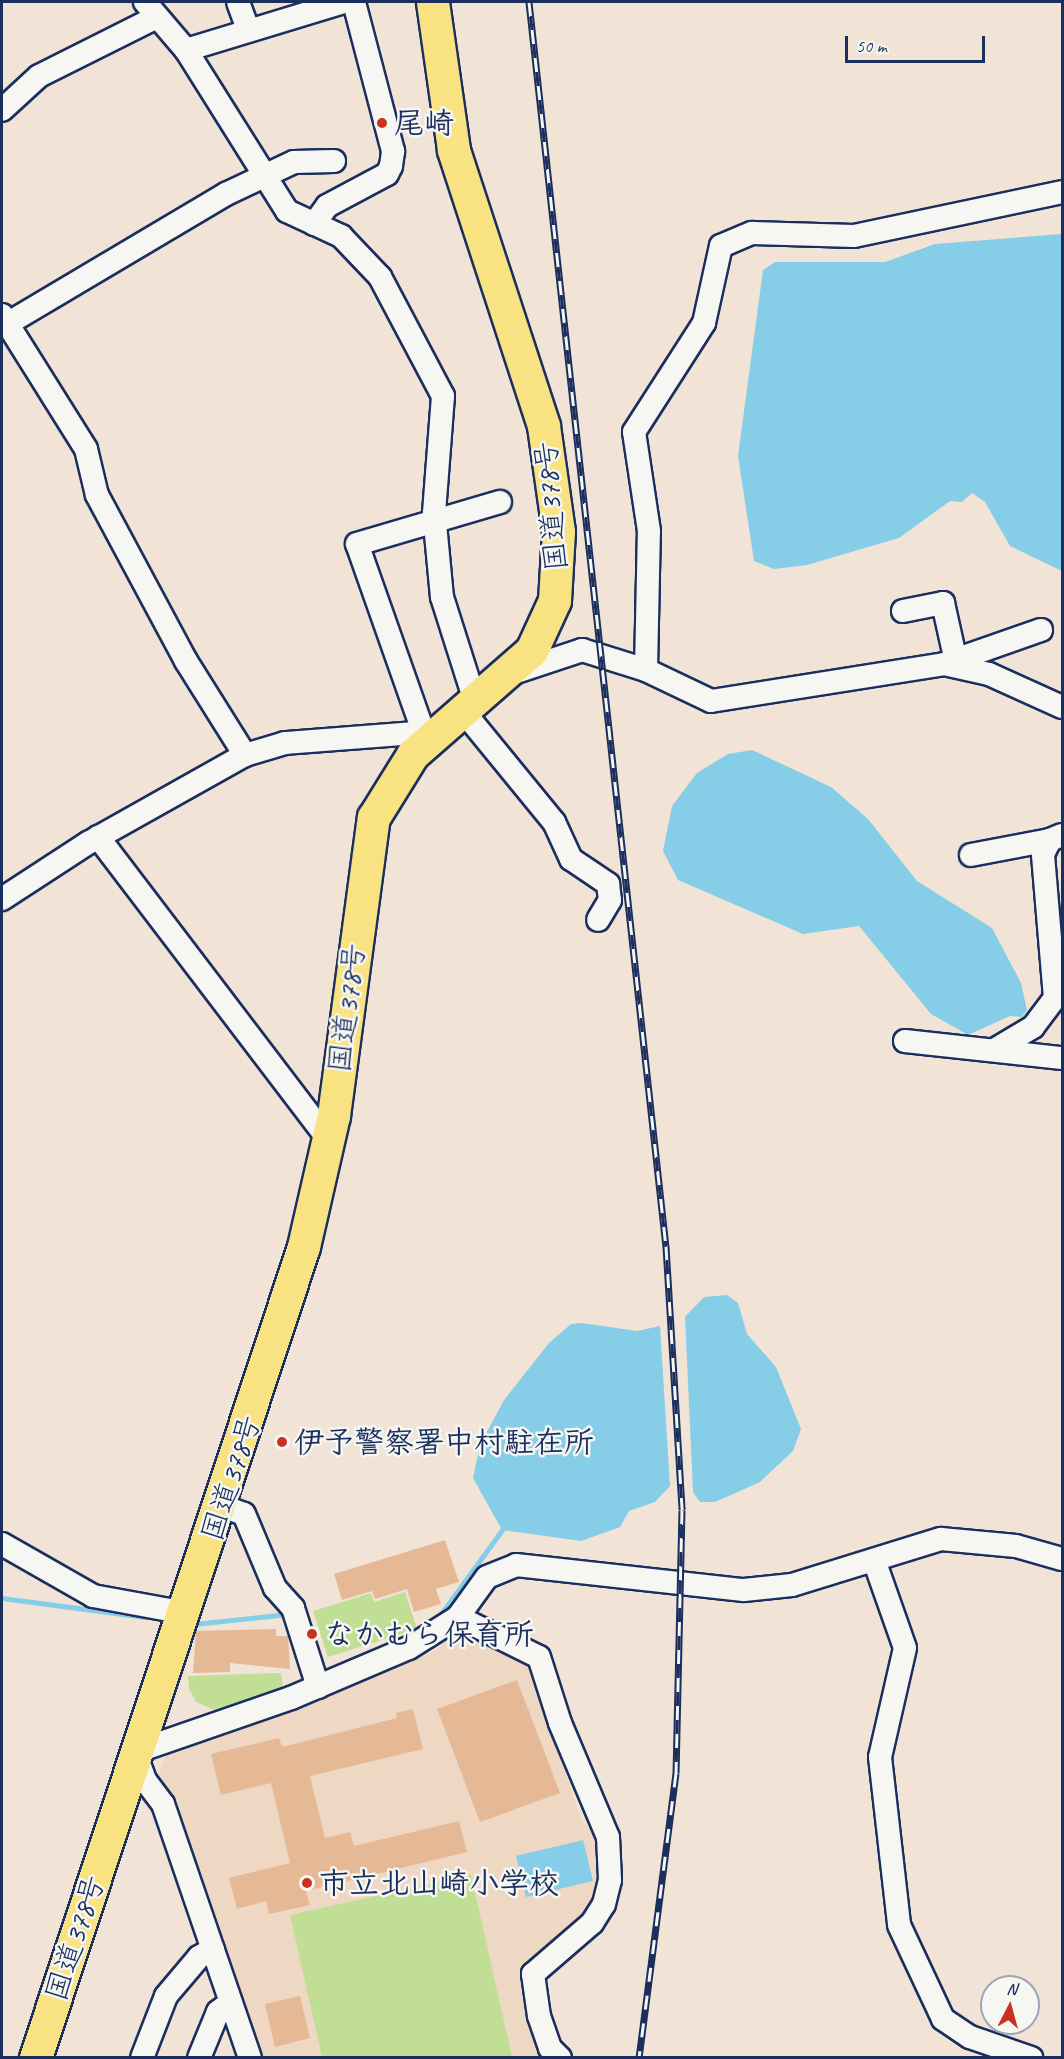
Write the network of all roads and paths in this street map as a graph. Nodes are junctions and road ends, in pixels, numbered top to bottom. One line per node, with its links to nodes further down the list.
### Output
1 (238, 2): 6 (street)
2 (344, 2): 6 (street)
3 (354, 2): 12 (street)
4 (433, 2): 20 (highway, 国道378号)
5 (151, 9): 7 (street); 8 (street)
6 (247, 27): 7 (street)
7 (186, 50): 10 (street)
8 (2, 110)
9 (334, 161): 10 (street)
10 (267, 176): 12 (street); 13 (street)
11 (1062, 192): 19 (street)
12 (314, 224): 15 (street)
13 (4, 320): 23 (street)
14 (500, 502): 15 (street)
15 (435, 517): 22 (street); 22 (street)
16 (903, 611): 18 (street)
17 (1041, 630): 18 (street)
18 (958, 662): 19 (street); 21 (street)
19 (646, 670): 20 (street)
20 (513, 673): 22 (highway, 国道378号)
21 (1062, 707)
22 (450, 719): 23 (street); 28 (street); 32 (highway, 国道378号)
23 (245, 755): 24 (street)
24 (98, 837): 27 (street); 32 (street)
25 (1056, 838): 26 (street); 30 (street)
26 (971, 855)
27 (2, 899)
28 (598, 920)
29 (904, 1041): 30 (street)
30 (996, 1049): 31 (street)
31 (1062, 1058)
32 (329, 1140): 33 (highway, 国道378号)
33 (222, 1506): 37 (highway, 国道378号); 39 (street)
34 (2, 1544): 37 (street)
35 (1062, 1559): 36 (street)
36 (874, 1560): 38 (street); 48 (street)
37 (186, 1613): 40 (highway, 国道378号)
38 (458, 1617): 39 (street); 47 (street)
39 (318, 1687): 40 (street)
40 (135, 1752): 41 (street); 43 (highway, 国道378号)
41 (213, 1949): 42 (street); 44 (street)
42 (231, 2002): 45 (street); 46 (street)
43 (36, 2058)
44 (142, 2058)
45 (199, 2058)
46 (250, 2058)
47 (560, 2058)
48 (1031, 2058)

